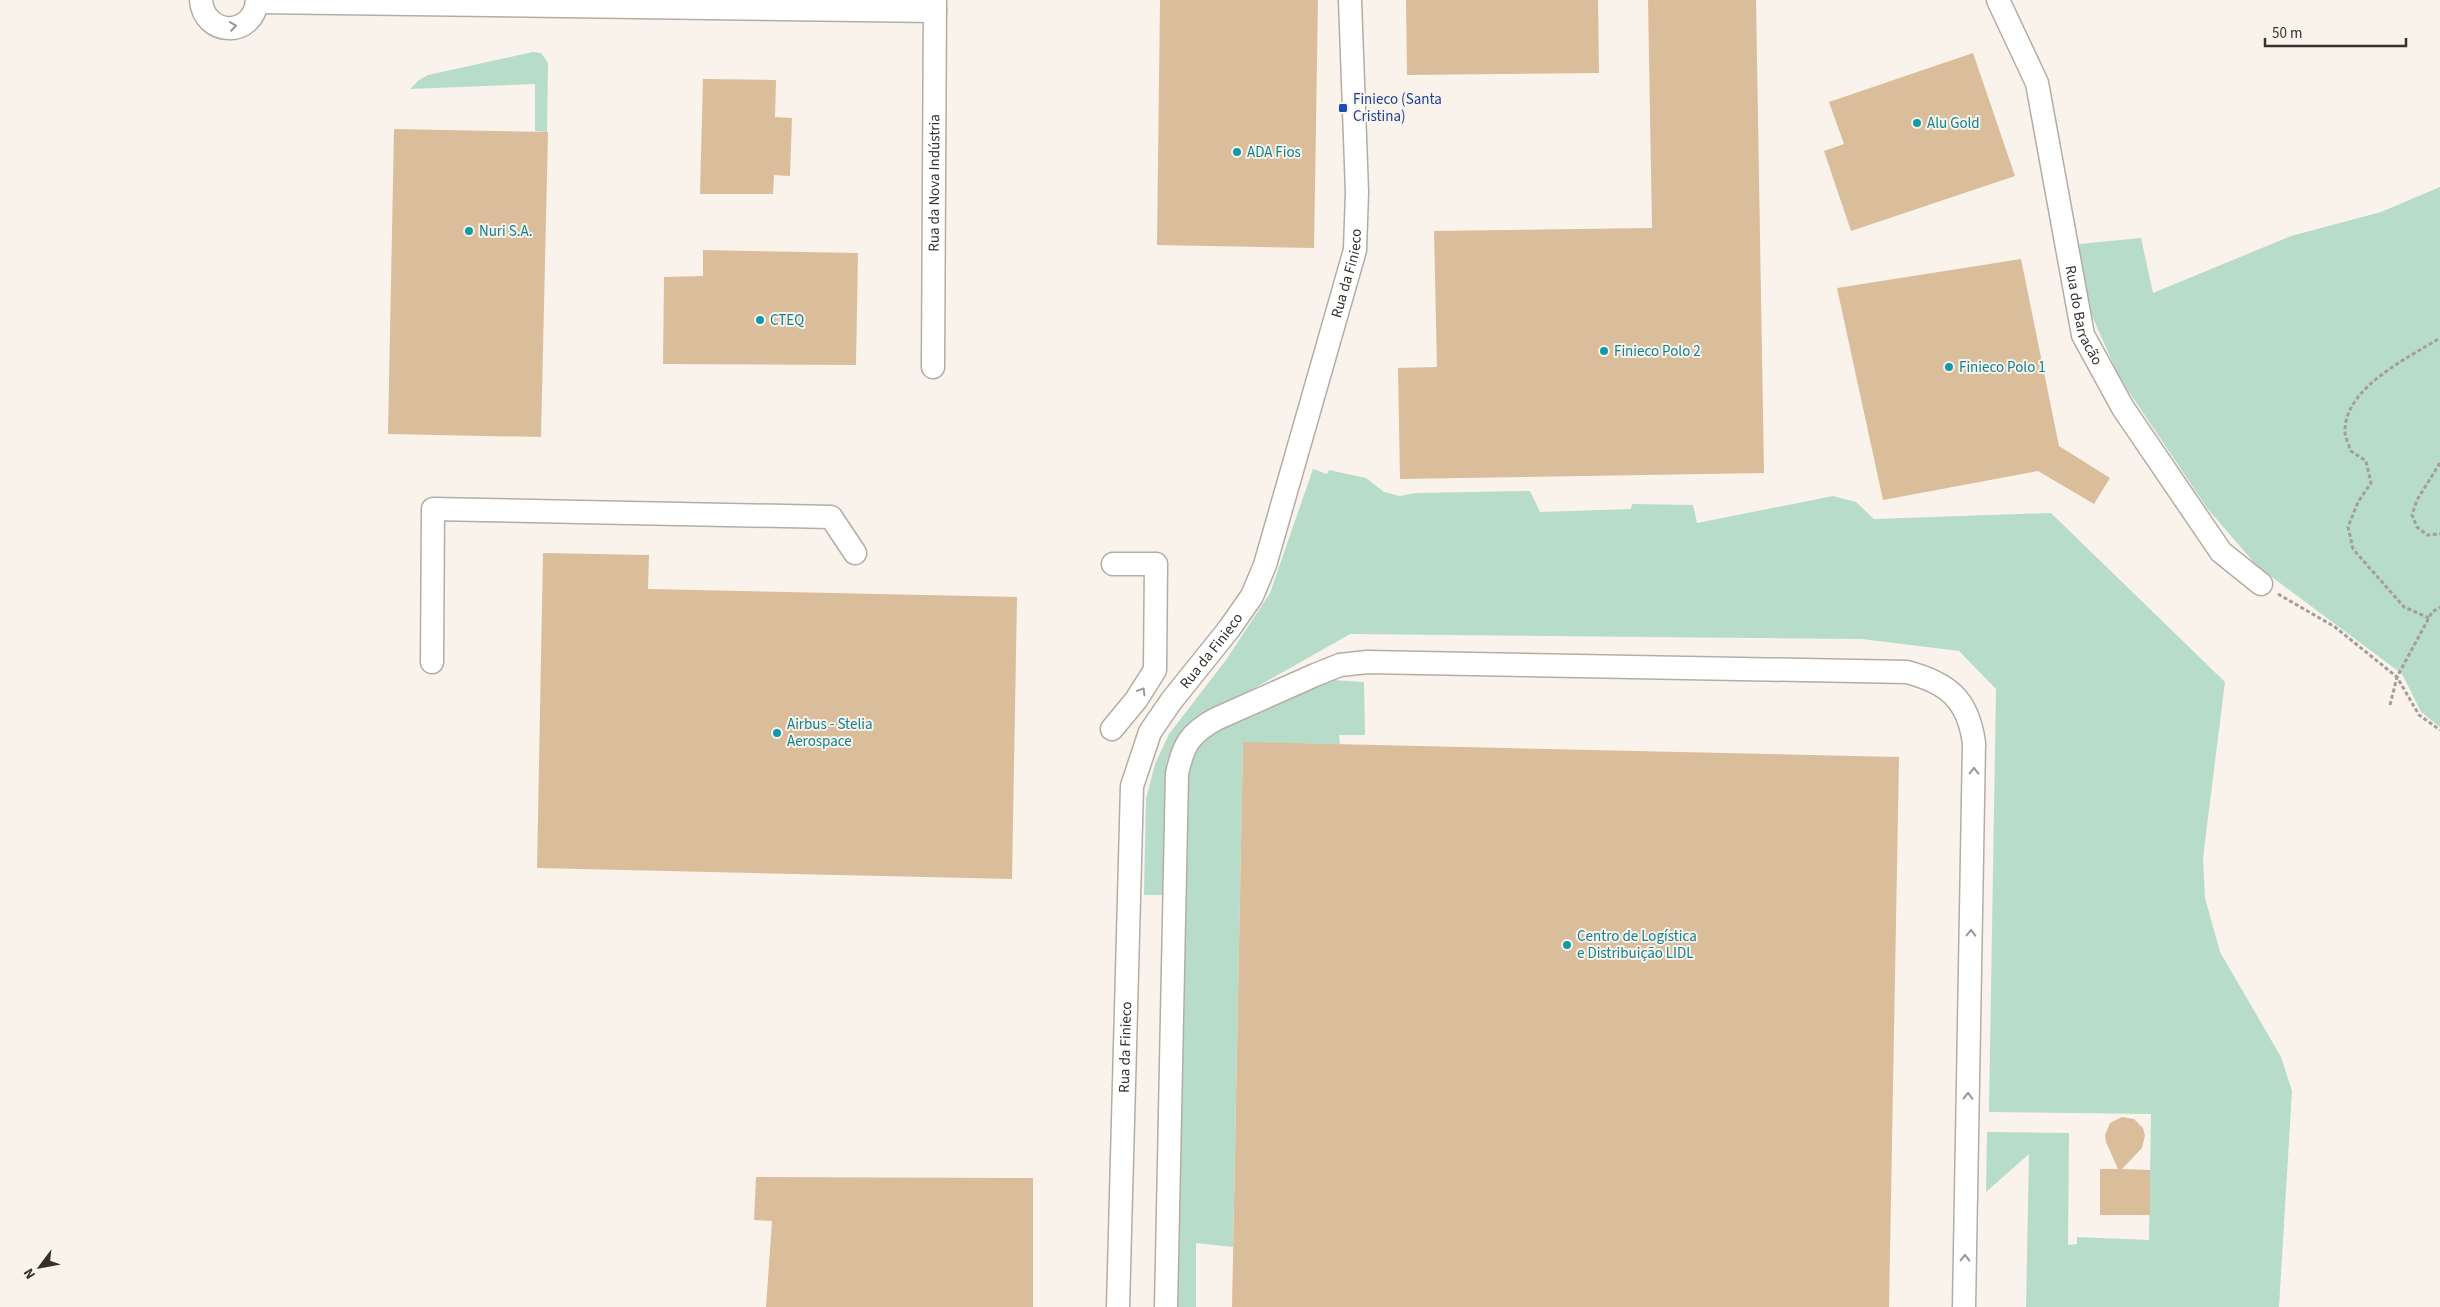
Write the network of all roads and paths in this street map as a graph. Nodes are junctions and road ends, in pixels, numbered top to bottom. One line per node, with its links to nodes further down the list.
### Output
1 (201, 0): 4 (street, one-way to 4)
2 (1350, 0): 20 (street, Rua da Finieco)
3 (1998, 0): 12 (street, Rua do Barracão)
4 (257, 1): 5 (street)
5 (935, 6): 7 (street, Rua da Nova Indústria)
6 (2440, 338): 14 (path)
7 (933, 367)
8 (2440, 463): 9 (path)
9 (2440, 534)
10 (855, 552): 15 (street)
11 (1113, 564): 18 (street, one-way to 11)
12 (2261, 584): 16 (path)
13 (2440, 606): 14 (path)
14 (2429, 618): 16 (path)
15 (432, 662)
16 (2396, 677): 17 (path); 19 (path)
17 (2390, 705)
18 (1112, 729)
19 (2440, 730)
20 (1118, 1307)
21 (1166, 1307): 22 (street, one-way to 21)
22 (1964, 1307)

